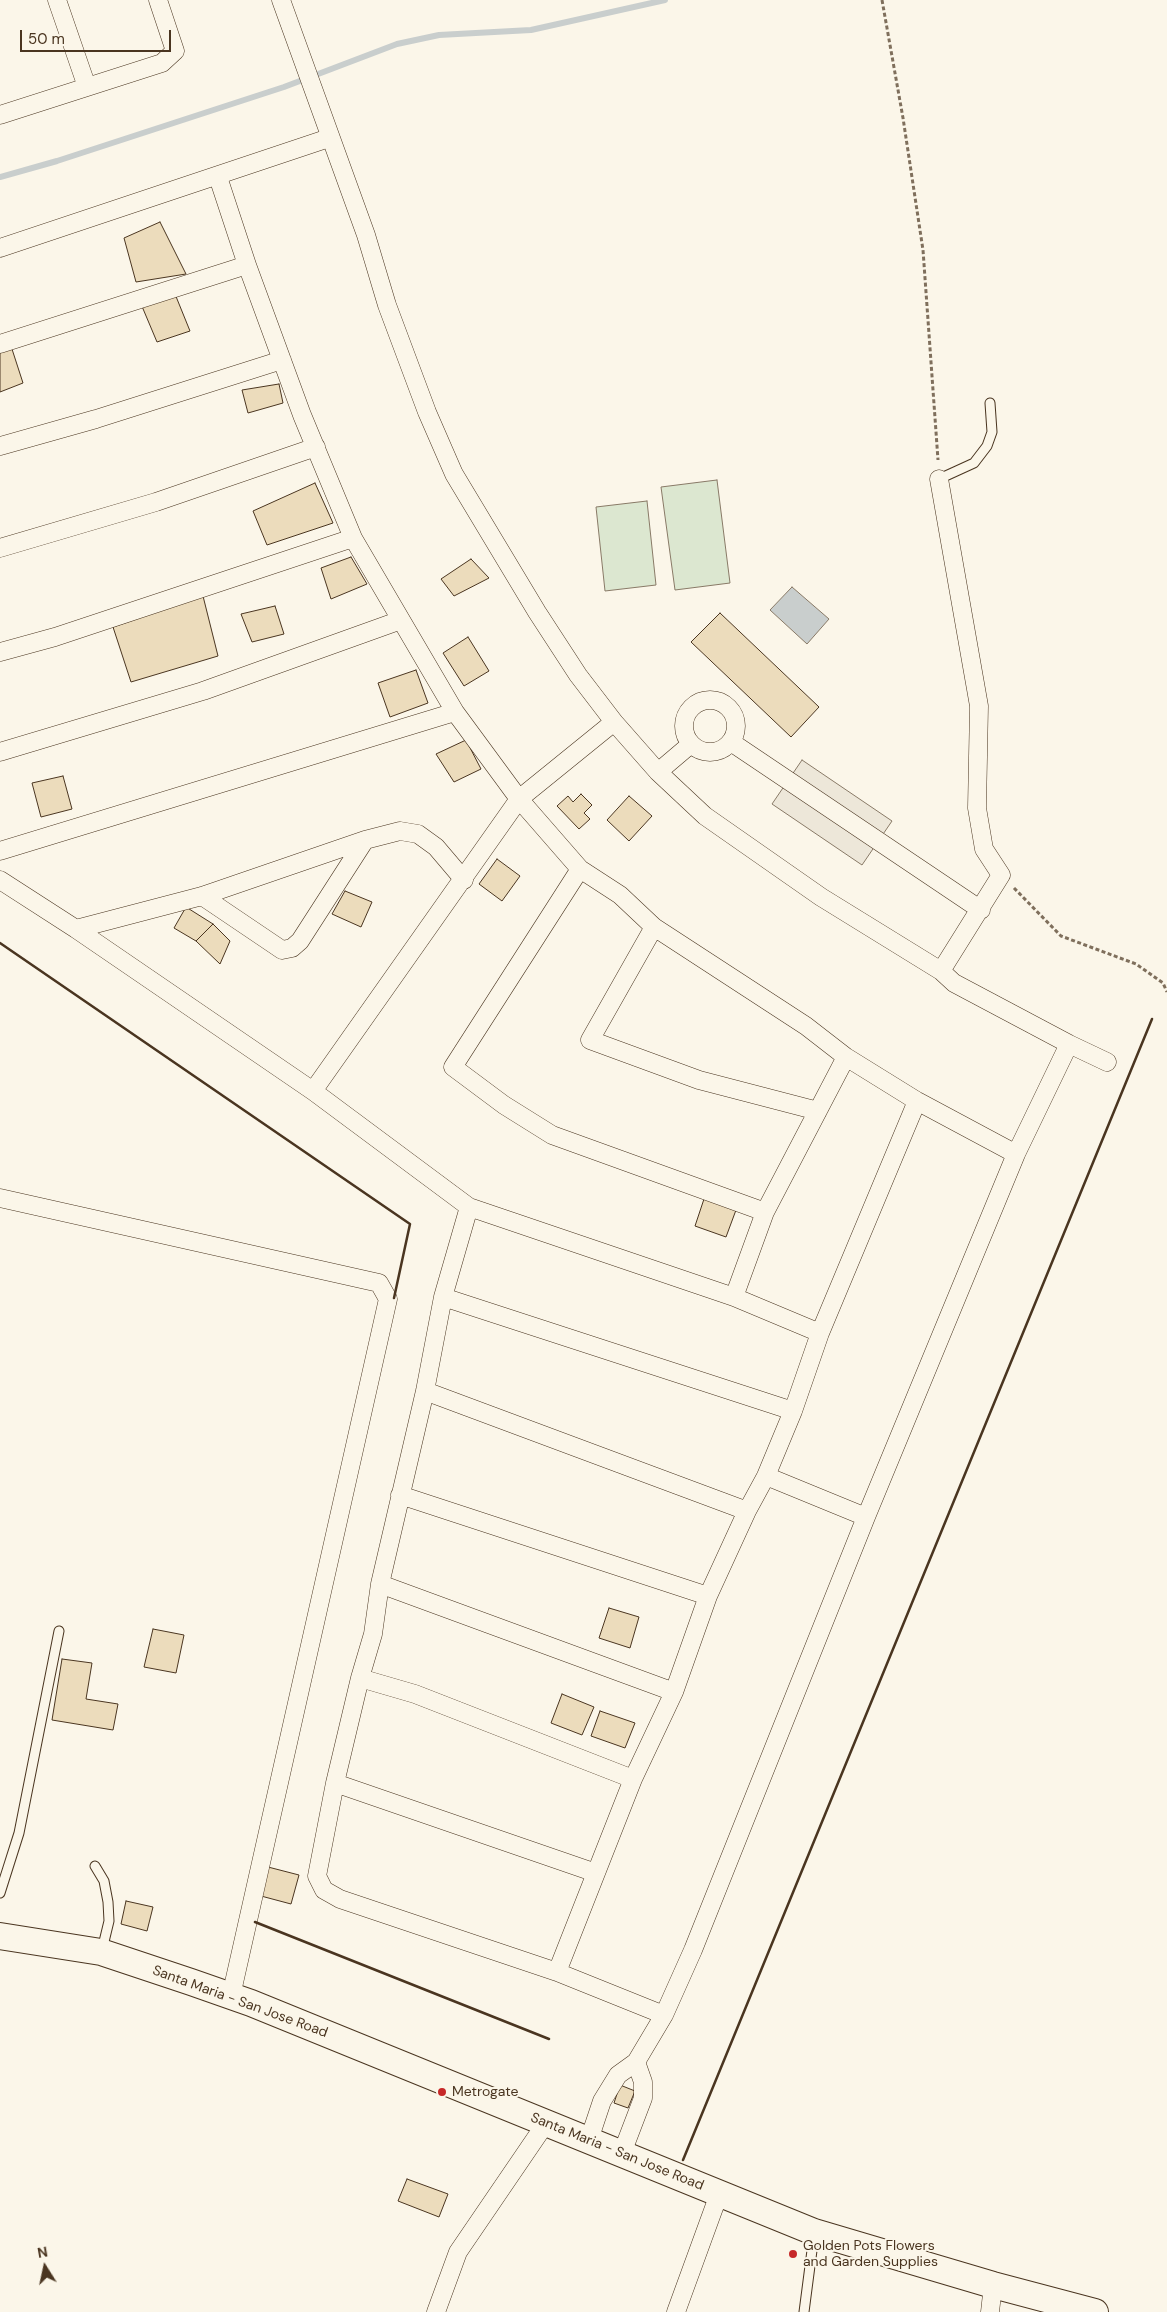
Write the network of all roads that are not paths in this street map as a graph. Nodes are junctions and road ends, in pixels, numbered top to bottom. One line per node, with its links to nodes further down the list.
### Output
1 (58, 0): 4 (street)
2 (158, 0): 4 (street)
3 (281, 0): 6 (street)
4 (87, 87): 5 (street)
5 (0, 115)
6 (329, 138): 7 (street); 21 (street)
7 (218, 177): 8 (street); 9 (street)
8 (0, 248)
9 (247, 265): 10 (street); 11 (street)
10 (0, 344)
11 (282, 360): 13 (street); 14 (street)
12 (990, 403): 15 (lane)
13 (0, 446)
14 (316, 447): 16 (street); 17 (street)
15 (939, 479): 33 (street)
16 (353, 538): 18 (street); 19 (street)
17 (0, 548)
18 (401, 620): 20 (street); 24 (street)
19 (0, 652)
20 (455, 712): 26 (street); 28 (street)
21 (614, 722): 25 (street); 26 (street)
22 (731, 742): 23 (street); 23 (street); 33 (street)
23 (691, 744): 25 (street)
24 (0, 752)
25 (658, 772): 36 (street)
26 (519, 799): 29 (street); 31 (street)
27 (365, 840): 31 (street); 32 (street); 32 (street)
28 (0, 852)
29 (580, 868): 34 (street); 46 (street)
30 (0, 880): 35 (street)
31 (464, 880): 40 (street)
32 (202, 896): 35 (street)
33 (981, 910): 36 (street)
34 (654, 928): 38 (street); 42 (street)
35 (76, 929): 40 (street)
36 (942, 971): 37 (street)
37 (1068, 1044): 39 (street); 43 (street)
38 (846, 1057): 41 (street); 42 (street)
39 (1107, 1062)
40 (313, 1092): 45 (street)
41 (917, 1101): 43 (street); 49 (street)
42 (818, 1111): 46 (street)
43 (1016, 1154): 55 (street)
44 (0, 1198): 69 (street)
45 (469, 1207): 47 (street); 48 (street)
46 (765, 1212): 48 (street)
47 (443, 1296): 50 (street); 51 (street)
48 (734, 1297): 49 (street)
49 (820, 1333): 51 (street)
50 (425, 1390): 53 (street); 54 (street)
51 (793, 1411): 52 (street)
52 (766, 1476): 54 (street); 55 (street)
53 (400, 1495): 56 (street); 57 (street)
54 (747, 1511): 57 (street)
55 (866, 1517): 70 (street)
56 (380, 1584): 59 (street); 60 (street)
57 (708, 1596): 60 (street)
58 (59, 1630): 65 (lane)
59 (360, 1678): 61 (street); 62 (street)
60 (674, 1692): 61 (street)
61 (633, 1779): 64 (street)
62 (334, 1783): 64 (street); 68 (street)
63 (95, 1866): 67 (lane)
64 (596, 1873): 68 (street)
65 (0, 1893)
66 (0, 1936): 67 (main road, Santa Maria - San Jose Road)
67 (101, 1952): 69 (main road, Santa Maria - San Jose Road)
68 (556, 1972): 70 (street)
69 (231, 1996): 72 (main road, Santa Maria - San Jose Road)
70 (664, 2015): 71 (street)
71 (636, 2062): 73 (street); 74 (street)
72 (546, 2123): 73 (main road, Santa Maria - San Jose Road); 78 (street)
73 (588, 2140): 74 (main road, Santa Maria - San Jose Road)
74 (622, 2153): 75 (main road, Santa Maria - San Jose Road)
75 (720, 2194): 76 (main road, Santa Maria - San Jose Road); 79 (street)
76 (814, 2232): 77 (main road, Santa Maria - San Jose Road); 80 (lane)
77 (993, 2285): 81 (street); 82 (main road, Santa Maria - San Jose Road)
78 (436, 2312)
79 (676, 2312)
80 (804, 2312)
81 (990, 2312)
82 (1095, 2312)

